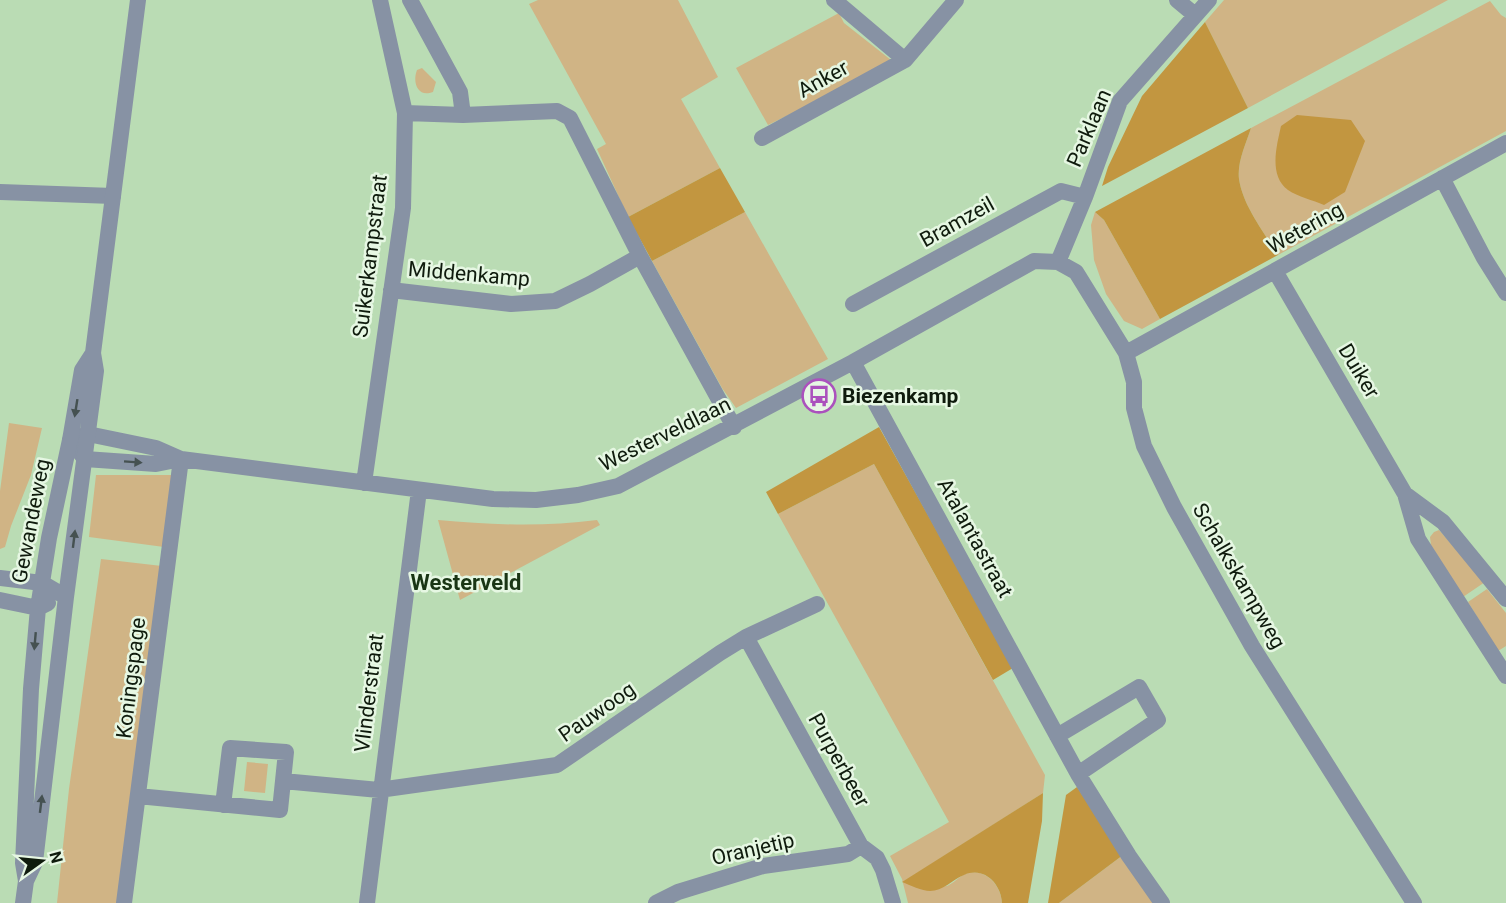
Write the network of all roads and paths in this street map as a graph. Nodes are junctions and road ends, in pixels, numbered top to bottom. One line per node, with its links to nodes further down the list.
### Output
1 (138, 0): 16 (street, Gewandeweg)
2 (380, 0): 10 (street, Suikerkampstraat)
3 (410, 0): 11 (street)
4 (834, 0): 9 (street)
5 (957, 0): 9 (street, Anker)
6 (1177, 0): 8 (street)
7 (1209, 0): 8 (street, Parklaan)
8 (1195, 15): 17 (street, Parklaan)
9 (905, 60): 12 (street, Anker)
10 (405, 112): 11 (street); 21 (street, Suikerkampstraat)
11 (463, 115): 18 (street)
12 (762, 138)
13 (1506, 143): 14 (street, Wetering)
14 (1442, 178): 20 (street, Wetering); 22 (street)
15 (0, 192): 16 (street)
16 (113, 196): 24 (street, Gewandeweg)
17 (1085, 197): 19 (street, Parklaan); 23 (street, Bramzeil)
18 (640, 256): 21 (street, Middenkamp); 27 (street)
19 (1058, 262): 25 (street, Schalkskampweg); 26 (street, Westerveldlaan)
20 (1275, 271): 25 (street, Wetering); 34 (street, Duiker)
21 (391, 290): 32 (street, Suikerkampstraat)
22 (1506, 292)
23 (853, 304)
24 (93, 353): 28 (street, Gewandeweg); 29 (street, Gewandeweg, one-way to 29)
25 (1126, 354): 58 (street, Schalkskampweg)
26 (853, 362): 27 (street, Westerveldlaan); 44 (street, Atalantastraat)
27 (734, 427): 33 (street, Westerveldlaan)
28 (88, 434): 29 (street); 30 (street, Gewandeweg); 31 (street, Westerveldlaan)
29 (70, 440): 30 (street); 36 (street, Gewandeweg)
30 (85, 459): 31 (street, Westerveldlaan, one-way to 31); 37 (street, Gewandeweg, one-way to 30)
31 (181, 459): 32 (street, Westerveldlaan); 48 (street, Koningspage)
32 (364, 483): 33 (street, Westerveldlaan)
33 (419, 490): 47 (street, Vlinderstraat)
34 (1406, 494): 38 (street, Duiker); 43 (street, Duiker)
35 (0, 578): 36 (street)
36 (42, 583): 37 (street); 41 (street, Gewandeweg)
37 (66, 597): 41 (street); 51 (street, Gewandeweg, one-way to 37)
38 (1506, 599)
39 (0, 600): 41 (street)
40 (817, 604): 42 (street, Pauwoog)
41 (38, 608): 51 (street, Gewandeweg, one-way to 51)
42 (746, 637): 47 (street, Pauwoog); 50 (street, Purperbeer)
43 (1506, 676)
44 (1057, 736): 45 (street, Atalantastraat); 45 (street)
45 (1078, 774): 57 (street, Atalantastraat)
46 (283, 781): 47 (street, Pauwoog); 49 (street); 49 (street)
47 (380, 790): 54 (street, Vlinderstraat)
48 (138, 796): 49 (street); 53 (street, Koningspage)
49 (223, 805)
50 (861, 846): 55 (street, Oranjetip); 56 (street, Purperbeer)
51 (26, 881): 52 (street, Gewandeweg)
52 (23, 903)
53 (124, 903)
54 (367, 903)
55 (656, 903)
56 (893, 903)
57 (1162, 903)
58 (1414, 903)

